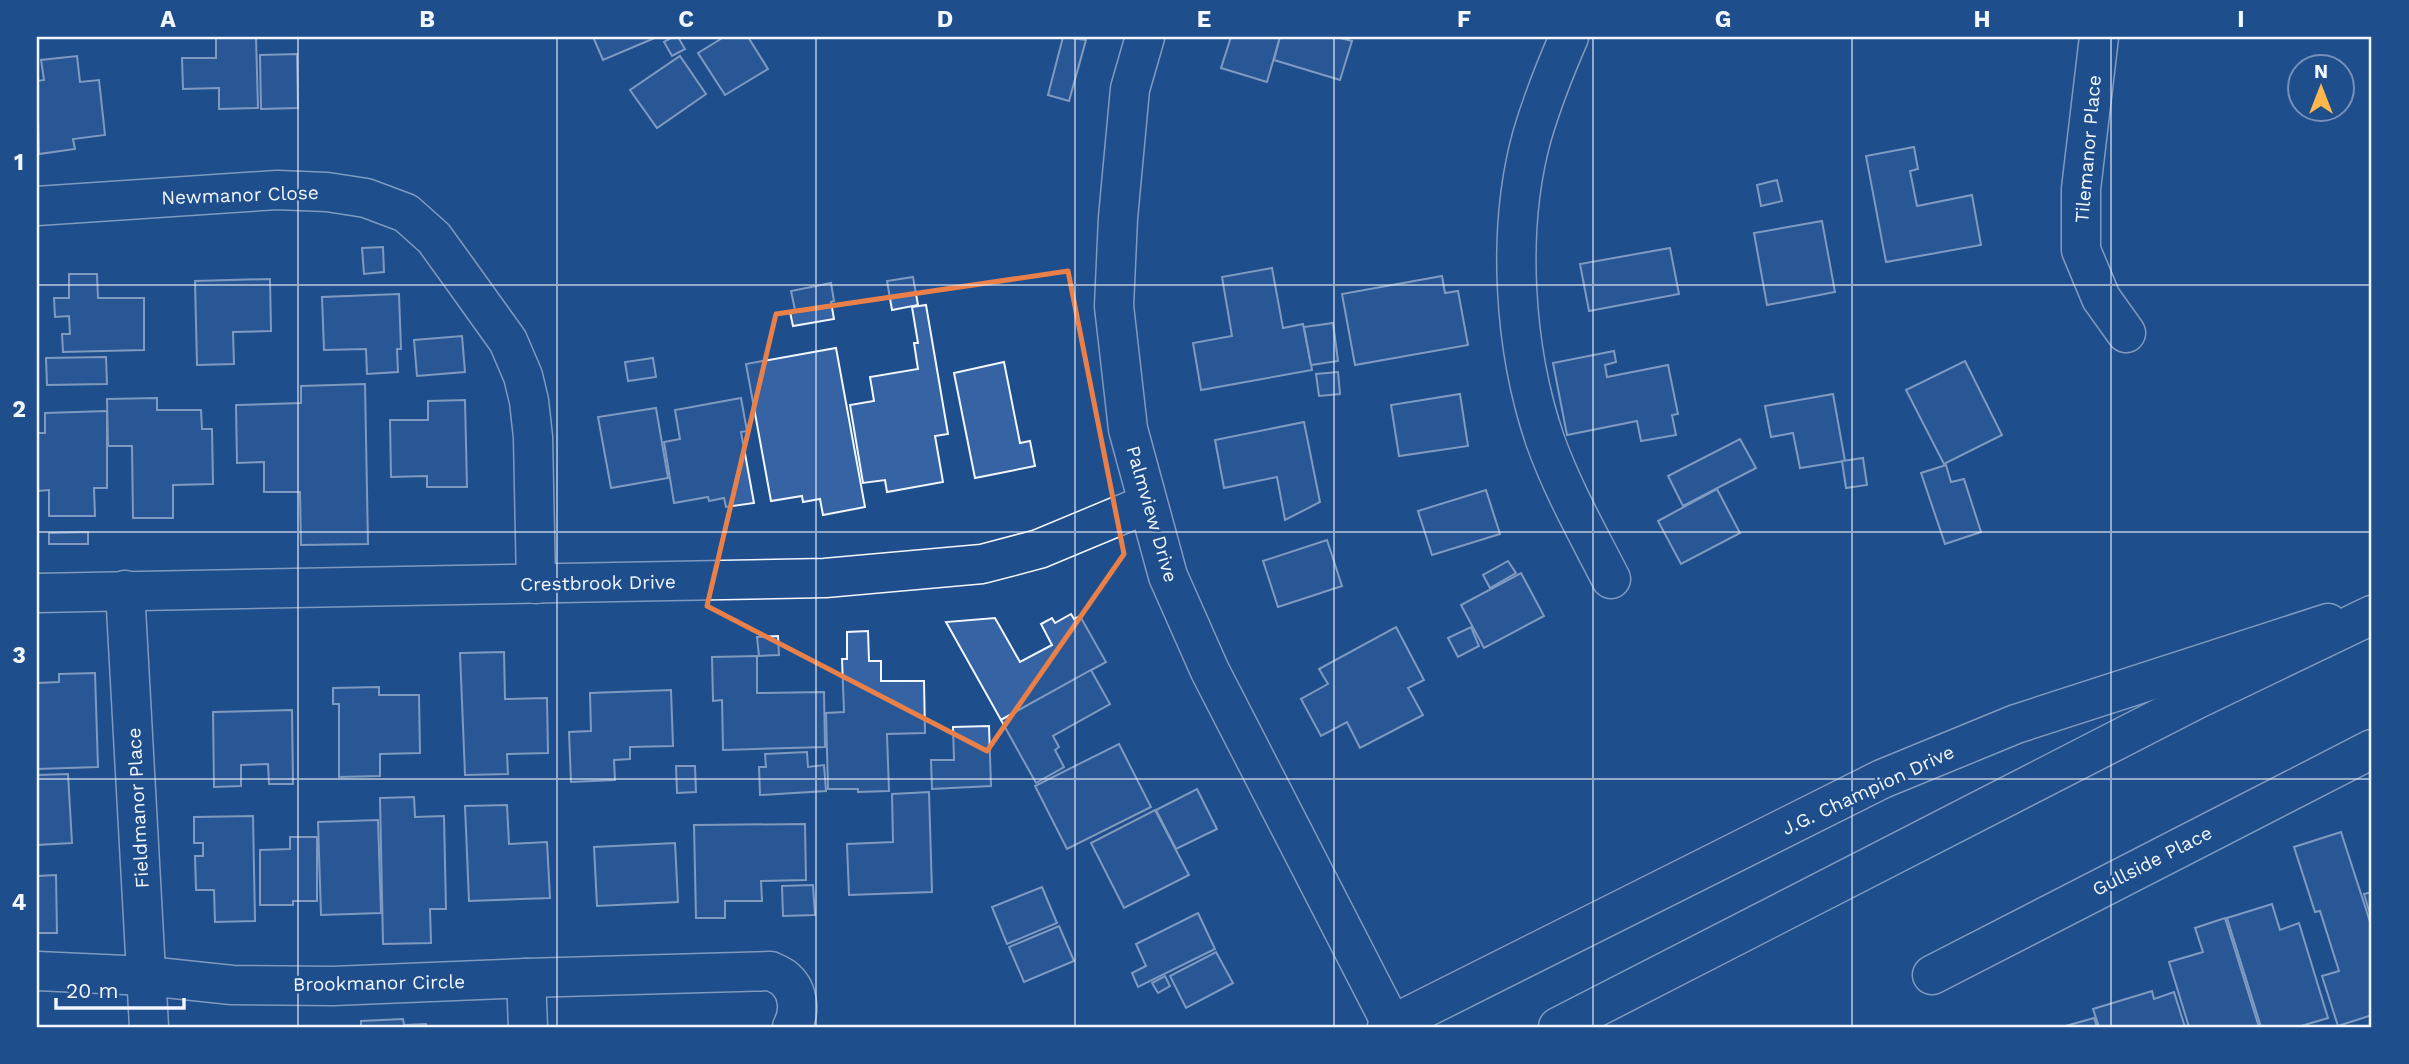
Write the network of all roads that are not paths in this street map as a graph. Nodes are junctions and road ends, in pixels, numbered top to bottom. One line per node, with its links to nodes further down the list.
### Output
1 (1145, 37): 6 (street, Palmview Drive)
2 (1569, 37): 7 (street)
3 (2099, 37): 5 (street, Tilemanor Place)
4 (37, 206): 8 (street, Newmanor Close)
5 (2126, 333)
6 (1147, 504): 8 (street, Crestbrook Drive); 18 (street, Palmview Drive)
7 (1611, 579)
8 (536, 584): 9 (street, Crestbrook Drive)
9 (125, 590): 10 (street, Crestbrook Drive); 16 (street, Fieldmanor Place)
10 (37, 593)
11 (2372, 608): 18 (street, J.G. Champion Drive)
12 (2372, 615): 22 (street)
13 (2372, 748): 15 (street, Gullside Place)
14 (37, 971): 16 (street, Brookmanor Circle)
15 (1932, 975)
16 (147, 976): 17 (street, Brookmanor Circle); 19 (street, Fieldmanor Place)
17 (526, 978): 20 (street); 21 (street, Brookmanor Circle)
18 (1391, 1026)
19 (149, 1027)
20 (527, 1027)
21 (792, 1027)
22 (1558, 1027)

